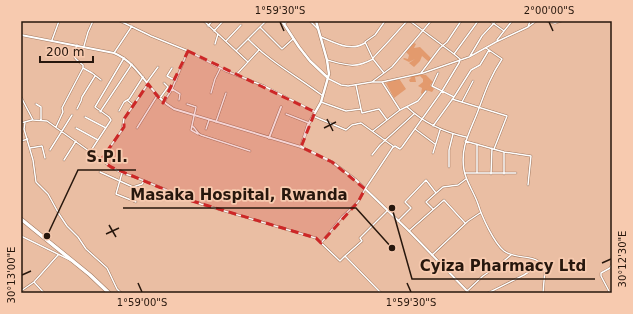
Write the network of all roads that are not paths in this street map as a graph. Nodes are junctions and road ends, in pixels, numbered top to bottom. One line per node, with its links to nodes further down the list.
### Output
1 (59, 21): 41 (street)
2 (93, 21): 47 (street)
3 (120, 21): 28 (street)
4 (204, 21): 29 (street)
5 (212, 21): 29 (street)
6 (223, 21): 33 (street)
7 (266, 21): 30 (street)
8 (282, 21): 25 (main road)
9 (288, 21): 25 (street)
10 (310, 21): 32 (street)
11 (316, 21): 32 (main road)
12 (385, 21): 44 (street)
13 (407, 21): 58 (street)
14 (410, 21): 34 (street)
15 (431, 21): 34 (street)
16 (461, 21): 48 (street)
17 (478, 21): 55 (street)
18 (490, 21): 26 (street)
19 (496, 21): 26 (street)
20 (512, 21): 35 (street)
21 (530, 21): 31 (street)
22 (536, 21): 31 (street)
23 (547, 21): 24 (street)
24 (561, 21)
25 (284, 24): 40 (main road)
26 (494, 24): 35 (street); 56 (street)
27 (241, 25): 42 (street)
28 (132, 26): 53 (street); 54 (street)
29 (208, 26): 33 (street)
30 (260, 27): 39 (street); 40 (street)
31 (528, 27): 43 (street)
32 (318, 29): 38 (main road)
33 (214, 31): 37 (street)
34 (423, 31): 48 (street); 67 (street)
35 (504, 31): 43 (street)
36 (21, 34): 41 (street)
37 (218, 34): 42 (street); 45 (street)
38 (321, 37): 44 (street); 60 (main road)
39 (248, 39): 50 (street); 51 (street)
40 (293, 39): 73 (main road)
41 (52, 40): 46 (street)
42 (226, 41): 50 (street)
43 (496, 42): 49 (street)
44 (365, 43): 58 (street)
45 (215, 44)
46 (77, 45): 47 (street); 64 (street)
47 (84, 46): 54 (street)
48 (443, 46): 55 (street); 68 (street)
49 (486, 48): 52 (street); 56 (street)
50 (237, 50): 61 (street)
51 (259, 50): 61 (street); 88 (street)
52 (489, 50): 90 (street); 103 (street)
53 (188, 51): 66 (street); 75 (street)
54 (114, 53): 57 (street)
55 (454, 54): 59 (street)
56 (470, 56): 59 (street)
57 (124, 58): 62 (street); 108 (street)
58 (373, 58): 60 (street); 67 (street)
59 (460, 59): 68 (street); 84 (street)
60 (327, 60): 73 (main road)
61 (248, 62): 70 (street)
62 (132, 64): 72 (street); 108 (street)
63 (158, 67): 79 (street)
64 (83, 68): 71 (street); 127 (street)
65 (172, 68): 75 (street)
66 (220, 68): 70 (street); 86 (street)
67 (384, 73): 77 (street)
68 (420, 74): 78 (street)
69 (438, 74): 84 (street)
70 (236, 75): 109 (street)
71 (96, 76): 74 (street); 104 (street)
72 (143, 77): 79 (street); 93 (street)
73 (328, 79): 81 (street); 88 (main road)
74 (101, 80)
75 (176, 81): 82 (street)
76 (473, 81): 97 (street)
77 (372, 82): 78 (street); 81 (street)
78 (382, 82): 106 (street)
79 (148, 83): 87 (street); 100 (street)
80 (164, 83): 91 (street)
81 (356, 85): 105 (street)
82 (172, 89): 94 (street); 95 (street)
83 (426, 91): 102 (street)
84 (442, 91): 90 (street); 116 (street)
85 (226, 93): 121 (street)
86 (211, 94)
87 (157, 96): 91 (street); 130 (street)
88 (323, 96): 96 (main road)
89 (21, 97): 117 (street)
90 (454, 97): 92 (street)
91 (160, 98): 95 (street)
92 (452, 99): 97 (street); 126 (street)
93 (127, 100): 100 (street); 107 (street)
94 (179, 100)
95 (164, 102): 113 (street)
96 (321, 102): 105 (street); 109 (main road)
97 (462, 102): 103 (street)
98 (36, 104): 118 (street)
99 (187, 104): 113 (street)
100 (134, 106): 160 (street)
101 (281, 106): 139 (street)
102 (407, 107): 106 (street); 111 (street)
103 (479, 108): 138 (street); 151 (street)
104 (77, 109)
105 (361, 109): 120 (street)
106 (400, 110): 120 (street)
107 (118, 111)
108 (100, 112): 129 (street)
109 (315, 112): 114 (main road)
110 (286, 114): 124 (street)
111 (414, 114): 116 (street); 142 (street)
112 (72, 115): 135 (street)
113 (195, 116): 119 (street); 125 (street)
114 (313, 116): 124 (main road); 134 (street)
115 (85, 117): 129 (street)
116 (423, 119): 126 (street); 132 (street)
117 (33, 120): 118 (street); 123 (street)
118 (41, 120): 127 (street)
119 (209, 120): 121 (street); 131 (street)
120 (387, 120): 134 (street)
121 (216, 122): 139 (street)
122 (21, 123): 123 (street)
123 (25, 123): 140 (street)
124 (309, 123): 149 (main road)
125 (192, 126): 136 (street); 136 (street)
126 (433, 126): 133 (street)
127 (55, 127): 135 (street)
128 (76, 128): 141 (street)
129 (106, 128): 141 (street)
130 (137, 128)
131 (206, 129)
132 (415, 129): 146 (street); 148 (street)
133 (440, 130): 137 (street); 146 (street)
134 (373, 131): 142 (street)
135 (61, 132): 144 (street); 152 (street)
136 (199, 134): 153 (street)
137 (452, 134): 138 (street); 161 (street)
138 (466, 137): 145 (street)
139 (269, 138): 149 (street)
140 (28, 139): 143 (street); 150 (street)
141 (98, 140): 154 (street)
142 (385, 140): 148 (street); 157 (street)
143 (21, 141)
144 (76, 141): 154 (street); 159 (street)
145 (465, 141): 147 (street); 164 (street)
146 (436, 144): 156 (street)
147 (477, 144): 151 (street); 165 (street)
148 (394, 146): 173 (street)
149 (301, 147): 173 (street)
150 (30, 148): 158 (street); 197 (street)
151 (493, 149): 155 (street); 167 (street)
152 (50, 150)
153 (250, 151)
154 (90, 152): 160 (street)
155 (504, 152): 168 (street); 172 (street)
156 (433, 153)
157 (372, 155)
158 (45, 158)
159 (64, 160)
160 (101, 160): 163 (street)
161 (449, 167)
162 (100, 172): 170 (street)
163 (122, 173): 170 (street); 171 (street)
164 (465, 173): 165 (street); 169 (street)
165 (477, 173): 167 (street)
166 (516, 173): 168 (street)
167 (491, 174): 168 (street)
168 (504, 174)
169 (467, 179): 174 (street); 178 (street)
170 (119, 181): 171 (street); 175 (street)
171 (144, 181): 184 (street)
172 (528, 185)
173 (365, 189): 177 (street); 184 (street)
174 (436, 193): 176 (street); 180 (street)
175 (136, 202)
176 (433, 209): 181 (street); 182 (street)
177 (387, 211): 180 (street); 187 (street)
178 (480, 213): 181 (street); 186 (street)
179 (21, 219): 189 (highway)
180 (398, 221): 182 (street)
181 (465, 223): 188 (street)
182 (409, 231): 188 (street)
183 (21, 236): 185 (street)
184 (321, 243): 187 (street)
185 (58, 255): 189 (street); 192 (street)
186 (511, 255): 190 (street); 194 (street)
187 (346, 256): 198 (street)
188 (432, 256): 194 (street)
189 (74, 261): 196 (highway)
190 (541, 263): 199 (street); 200 (street)
191 (612, 264): 201 (street)
192 (34, 282): 193 (street); 195 (street)
193 (21, 291)
194 (468, 292)
195 (44, 293)
196 (109, 293)
197 (121, 293)
198 (382, 293)
199 (488, 293)
200 (543, 293)
201 (610, 293)

